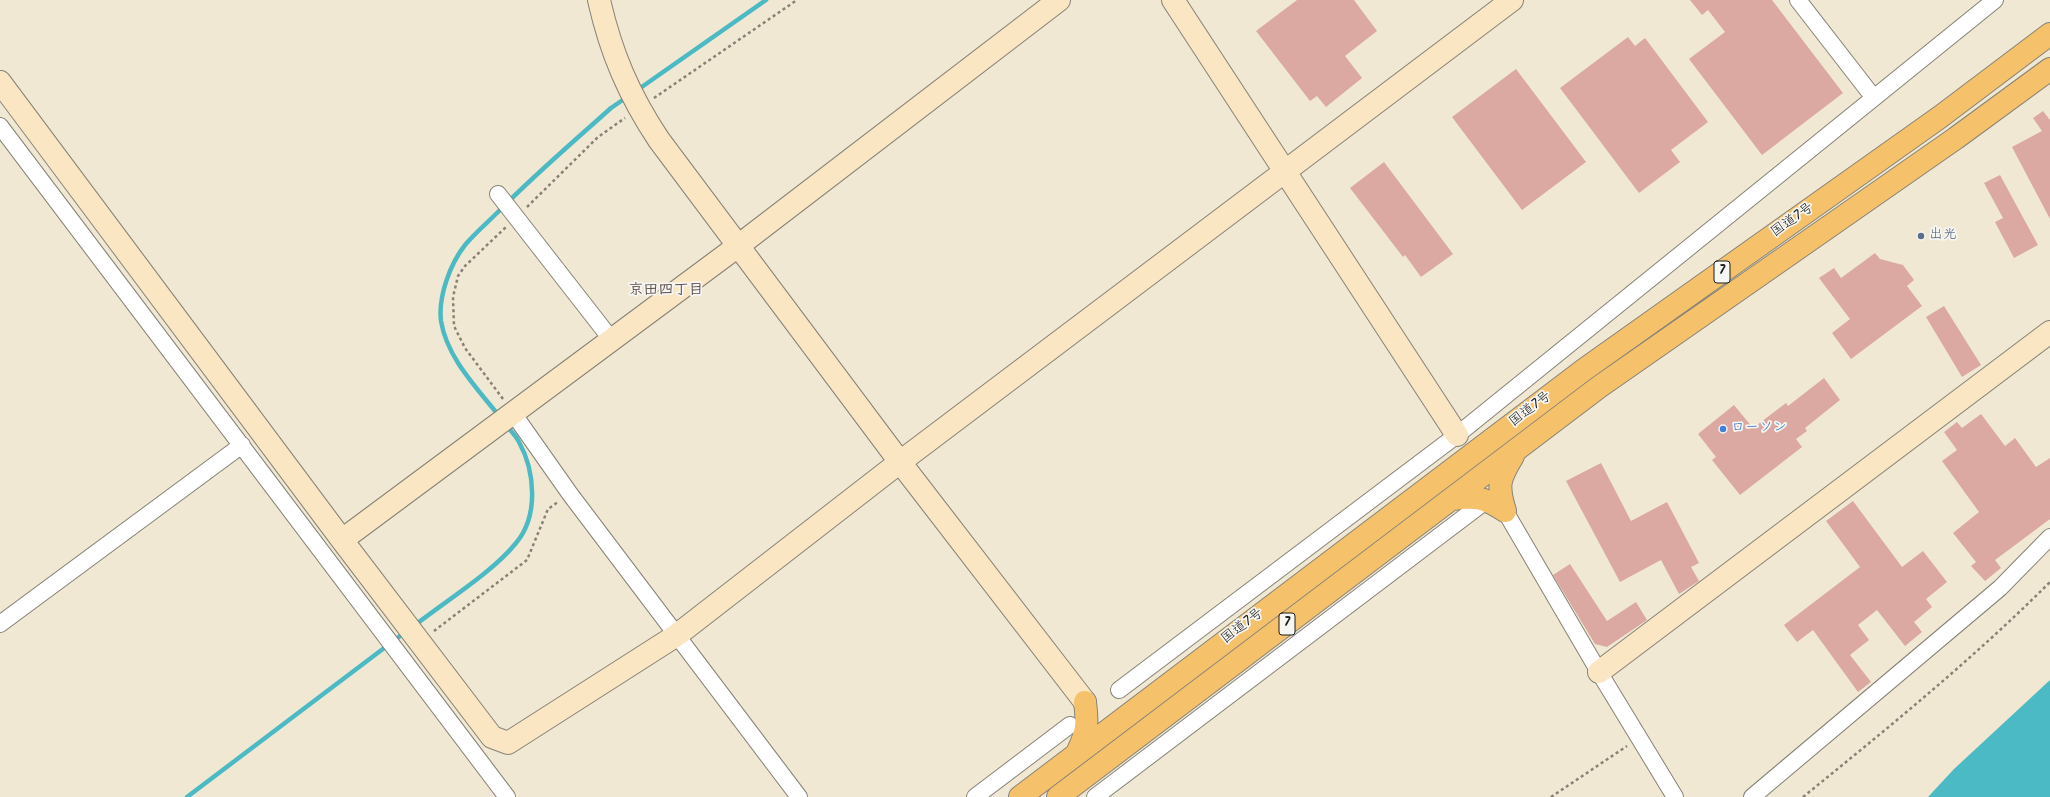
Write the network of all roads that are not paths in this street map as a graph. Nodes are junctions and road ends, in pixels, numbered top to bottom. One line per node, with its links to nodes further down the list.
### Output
1 (599, 0): 14 (street)
2 (1059, 0): 14 (street)
3 (1173, 0): 12 (street)
4 (1512, 0): 12 (street)
5 (1798, 0): 10 (street)
6 (1995, 0): 10 (street)
7 (2050, 34): 31 (highway, 国道7号 / 7)
8 (2050, 69): 20 (highway, 国道7号 / 7)
9 (0, 82): 25 (street)
10 (1874, 98): 18 (street)
11 (0, 126): 19 (street)
12 (1285, 171): 18 (street); 21 (street)
13 (498, 194): 16 (street)
14 (738, 246): 16 (street); 21 (street)
15 (2050, 332): 28 (street)
16 (611, 339): 17 (street)
17 (514, 413): 25 (street); 27 (street)
18 (1457, 435): 29 (street)
19 (242, 445): 26 (street); 34 (street)
20 (1515, 452): 22 (highway, 国道7号 / 7); 23 (highway)
21 (900, 462): 27 (street); 30 (street)
22 (1452, 499): 23 (highway); 38 (highway, 国道7号 / 7)
23 (1496, 505): 28 (street); 39 (street)
24 (2050, 537): 41 (street)
25 (342, 540): 27 (street)
26 (0, 624)
27 (677, 635): 35 (street)
28 (1599, 672): 40 (street)
29 (1119, 690)
30 (1085, 702): 31 (highway); 33 (highway)
31 (1134, 709): 33 (highway, 国道7号 / 7)
32 (1070, 725): 36 (street)
33 (1077, 753): 37 (highway, 国道7号 / 7)
34 (506, 797)
35 (799, 797)
36 (975, 797)
37 (1020, 797)
38 (1058, 797)
39 (1095, 797)
40 (1676, 797)
41 (1752, 797)

